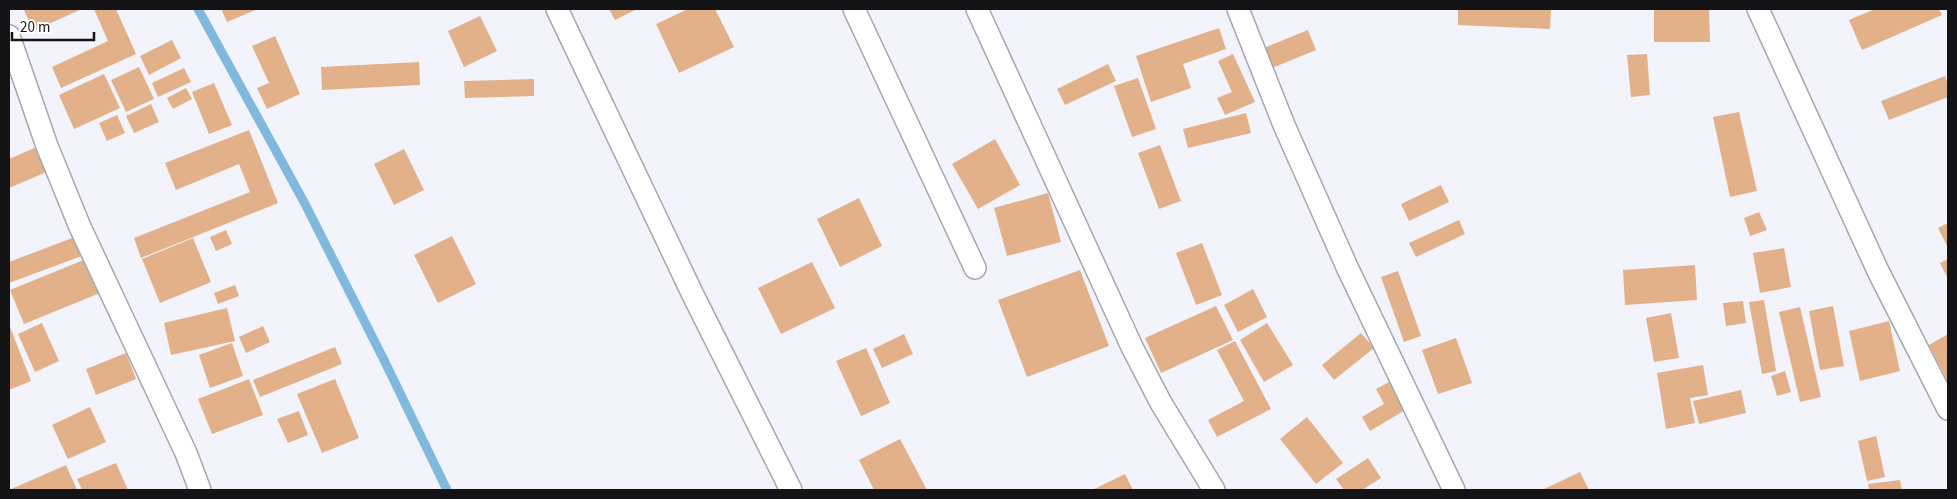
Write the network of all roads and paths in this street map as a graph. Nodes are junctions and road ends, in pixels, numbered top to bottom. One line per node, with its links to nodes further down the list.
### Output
1 (557, 9): 10 (street)
2 (854, 9): 7 (street)
3 (977, 9): 11 (street)
4 (1238, 9): 12 (street)
5 (1758, 9): 8 (street)
6 (9, 36): 9 (street)
7 (975, 268)
8 (1948, 410)
9 (200, 490)
10 (791, 490)
11 (1214, 490)
12 (1454, 490)

